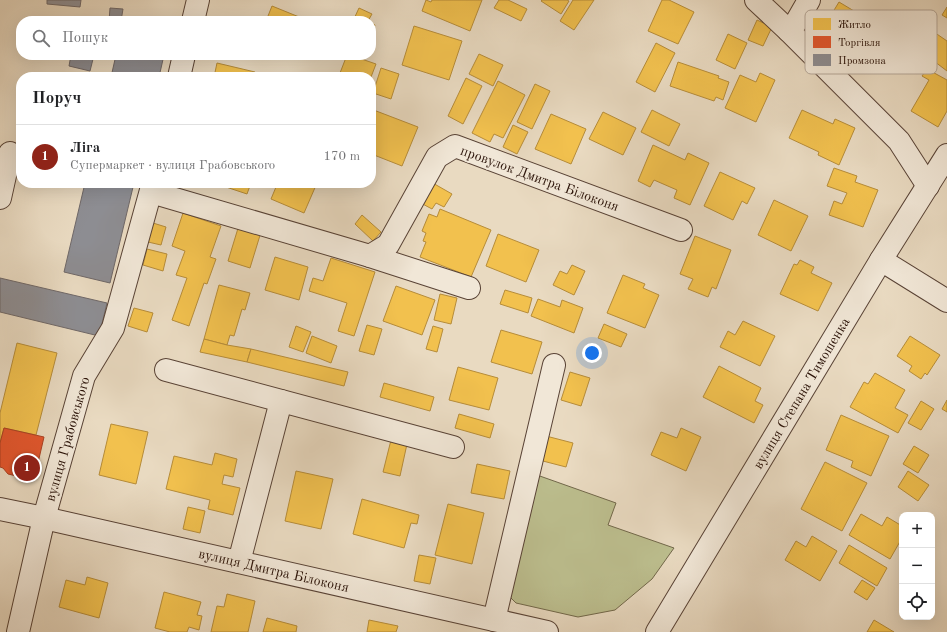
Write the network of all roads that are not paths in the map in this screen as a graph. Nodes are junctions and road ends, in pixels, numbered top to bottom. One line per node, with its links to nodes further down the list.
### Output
1 (198, 0): 4 (street)
2 (756, 0): 5 (street)
3 (810, 0): 5 (street)
4 (194, 16)
5 (789, 31): 6 (street)
6 (805, 47)
7 (183, 60): 8 (street)
8 (180, 72)
9 (832, 74): 12 (street)
10 (10, 153): 15 (street)
11 (947, 155): 12 (street, вулиця Степана Тимошенка)
12 (928, 186): 18 (street, вулиця Степана Тимошенка)
13 (152, 188): 26 (street, вулиця Грабовського)
14 (155, 188): 17 (street)
15 (0, 198)
16 (681, 230): 17 (street, провулок Дмитра Білоконя)
17 (370, 256): 19 (street)
18 (881, 260): 20 (street); 31 (street, вулиця Степана Тимошенка)
19 (469, 288)
20 (947, 301)
21 (554, 365): 28 (street)
22 (166, 370): 23 (street)
23 (281, 401): 24 (street); 27 (street)
24 (453, 447)
25 (0, 508): 26 (street, вулиця Дмитра Білоконя)
26 (44, 518): 27 (street, вулиця Дмитра Білоконя); 29 (street, вулиця Грабовського)
27 (239, 562): 28 (street, вулиця Дмитра Білоконя)
28 (494, 620): 30 (street, вулиця Дмитра Білоконя)
29 (18, 632)
30 (547, 632)
31 (657, 632)

